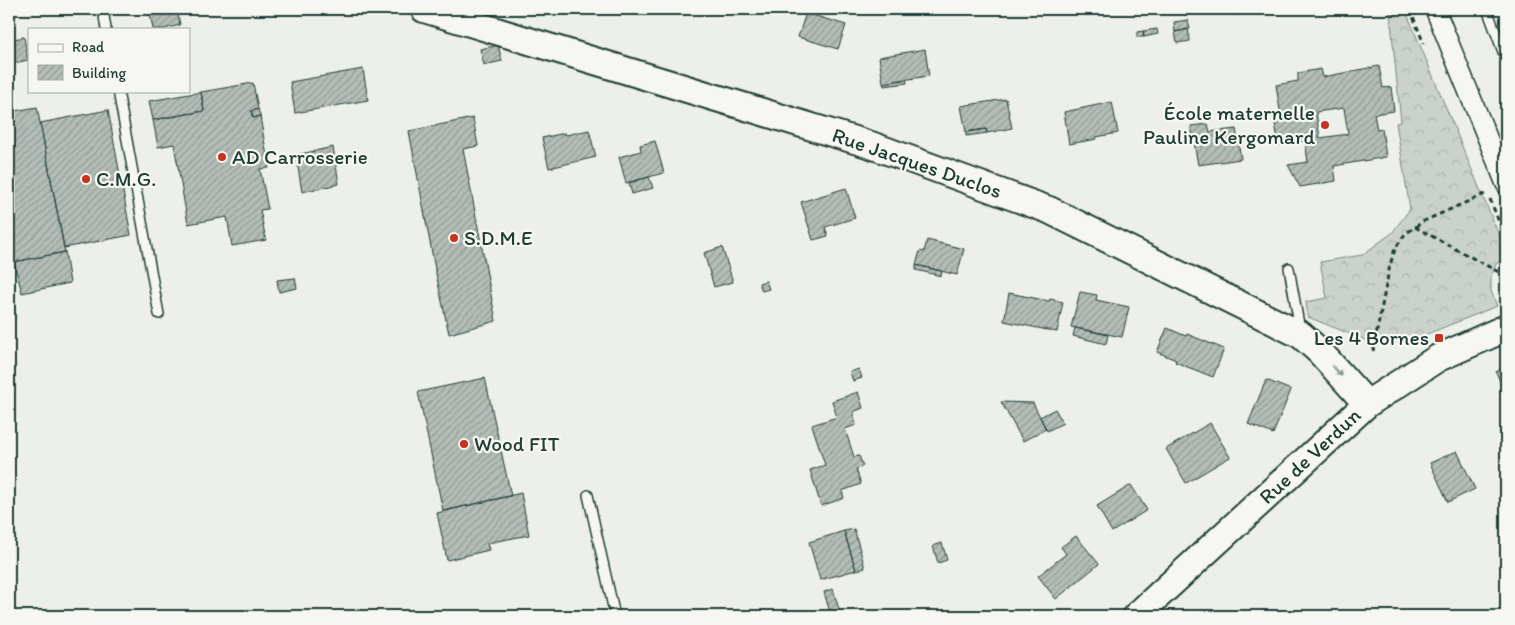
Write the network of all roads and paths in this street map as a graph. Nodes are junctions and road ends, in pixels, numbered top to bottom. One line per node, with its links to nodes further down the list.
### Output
1 (103, 9): 5 (lane)
2 (424, 9): 15 (street, Rue Jacques Duclos)
3 (1435, 9): 8 (street)
4 (1487, 9): 6 (lane)
5 (106, 28)
6 (1506, 60)
7 (118, 92): 13 (lane)
8 (1506, 184)
9 (1414, 227): 10 (path); 12 (path); 16 (path)
10 (1506, 240)
11 (1289, 268): 15 (lane)
12 (1506, 276)
13 (159, 314)
14 (1506, 328): 17 (street, Rue de Verdun)
15 (1301, 335): 17 (street, Rue Jacques Duclos, one-way to 17)
16 (1374, 351)
17 (1367, 404): 20 (street, Rue de Verdun)
18 (588, 495): 19 (lane)
19 (615, 616)
20 (1136, 616)

